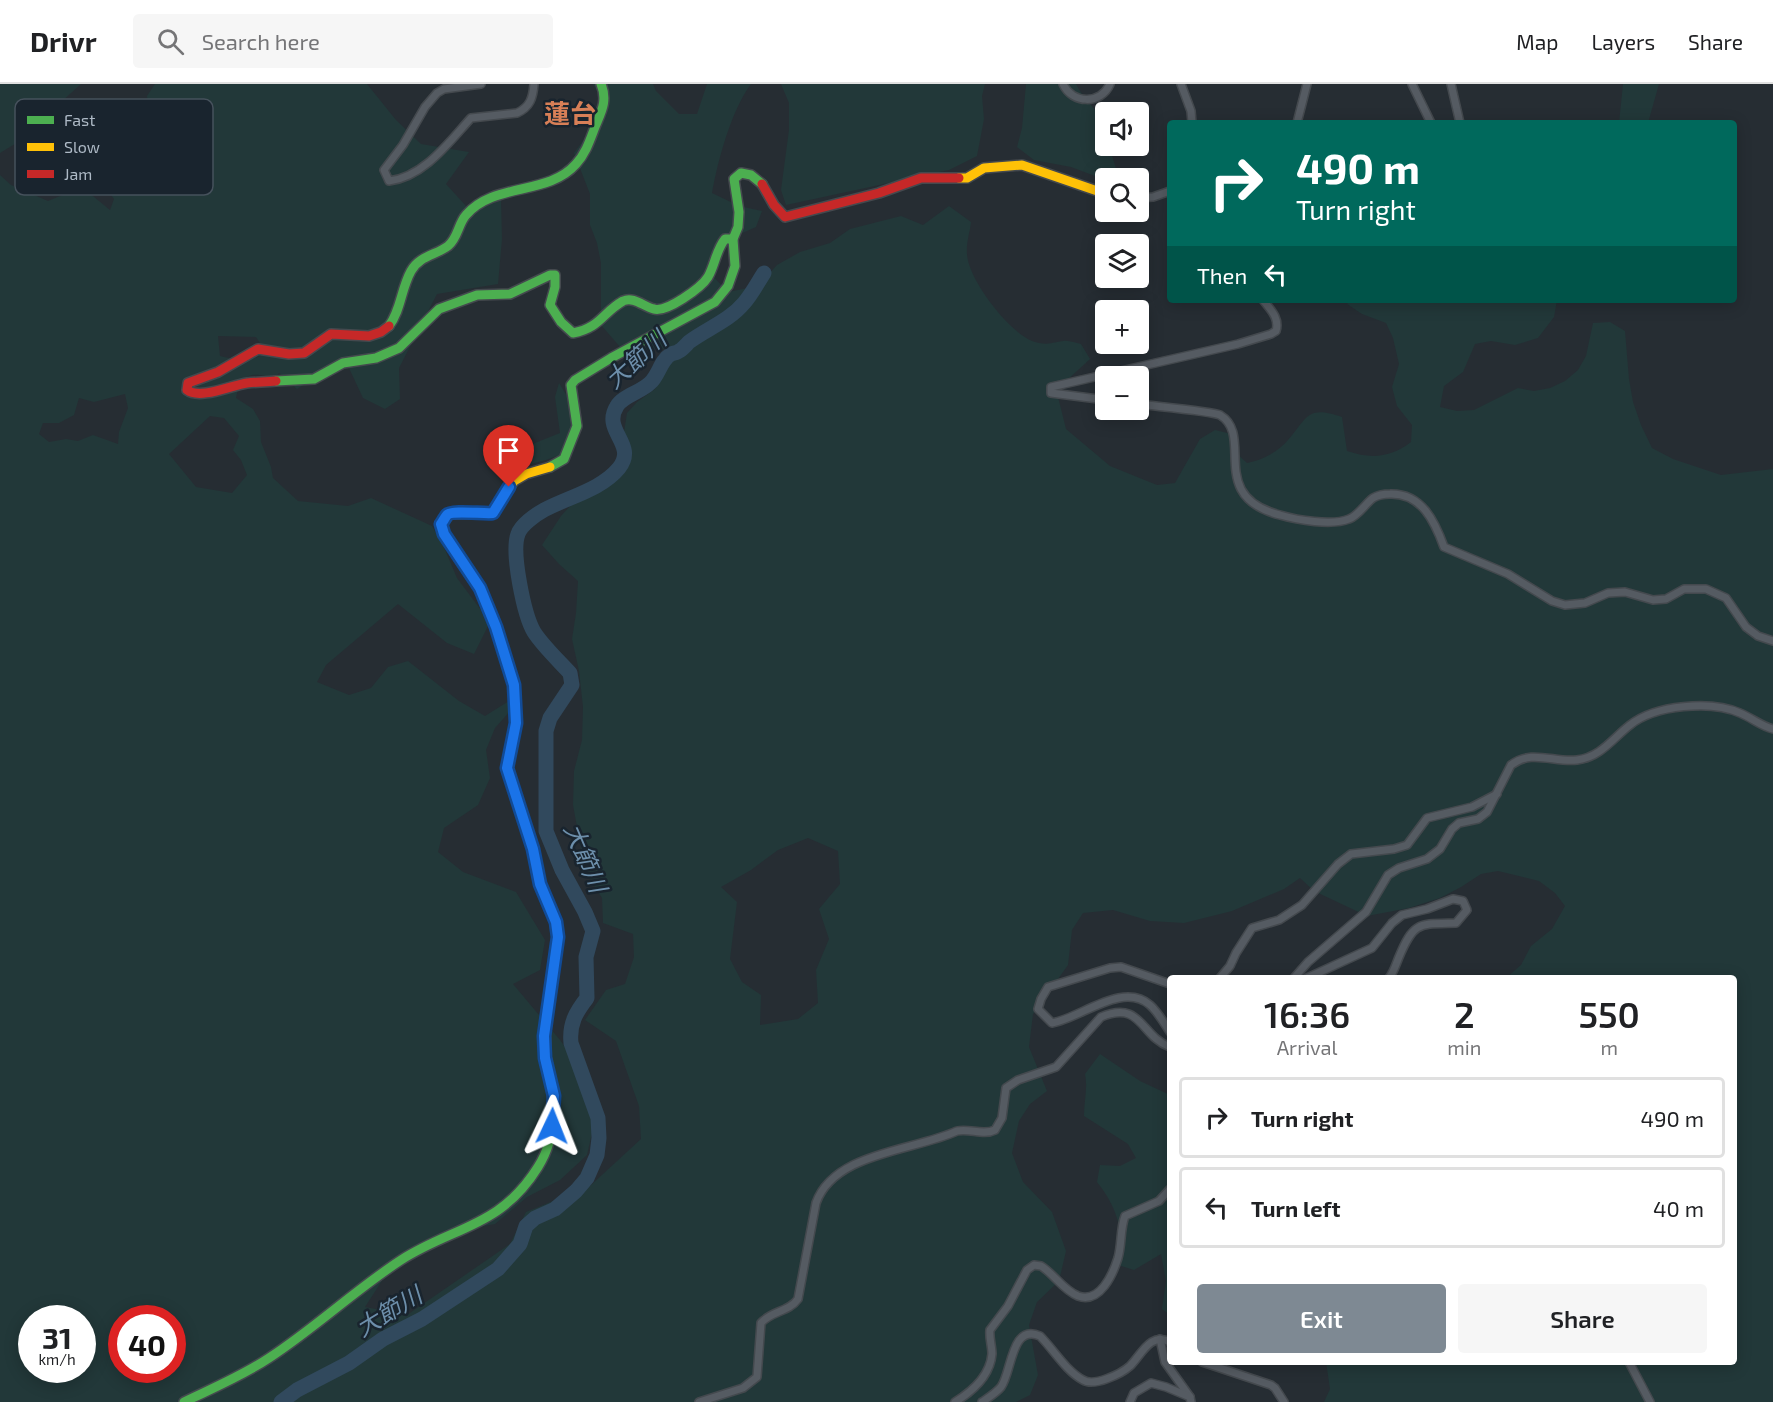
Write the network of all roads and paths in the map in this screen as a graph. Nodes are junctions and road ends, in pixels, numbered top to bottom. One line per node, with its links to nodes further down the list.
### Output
1 (481, 84): 2 (street)
2 (534, 84)
3 (601, 84): 17 (street)
4 (1063, 84): 5 (street)
5 (1110, 84)
6 (1181, 84): 10 (street)
7 (1307, 84): 11 (street)
8 (1412, 84): 12 (street)
9 (1451, 84): 13 (street)
10 (1192, 120)
11 (1298, 120)
12 (1430, 120)
13 (1459, 120)
14 (1095, 190): 17 (street)
15 (1167, 192): 16 (street)
16 (1149, 197)
17 (733, 239): 39 (street)
18 (1265, 303): 19 (street)
19 (1142, 366)
20 (1095, 377): 21 (street)
21 (1095, 399)
22 (1149, 405): 23 (street)
23 (1773, 641)
24 (1773, 729): 25 (street)
25 (1497, 794): 26 (street); 27 (street)
26 (1222, 975)
27 (1297, 975)
28 (1314, 975): 29 (street)
29 (1390, 975)
30 (1167, 983): 31 (street)
31 (1167, 1028)
32 (1167, 1046): 40 (street)
33 (1167, 1192): 41 (street)
34 (1160, 1339): 35 (street); 38 (street); 42 (street)
35 (1167, 1341)
36 (1211, 1365): 44 (street)
37 (1631, 1365): 45 (street)
38 (1190, 1400): 43 (street)
39 (184, 1402)
40 (699, 1402)
41 (955, 1402)
42 (982, 1402)
43 (1130, 1402)
44 (1284, 1402)
45 (1650, 1402)

